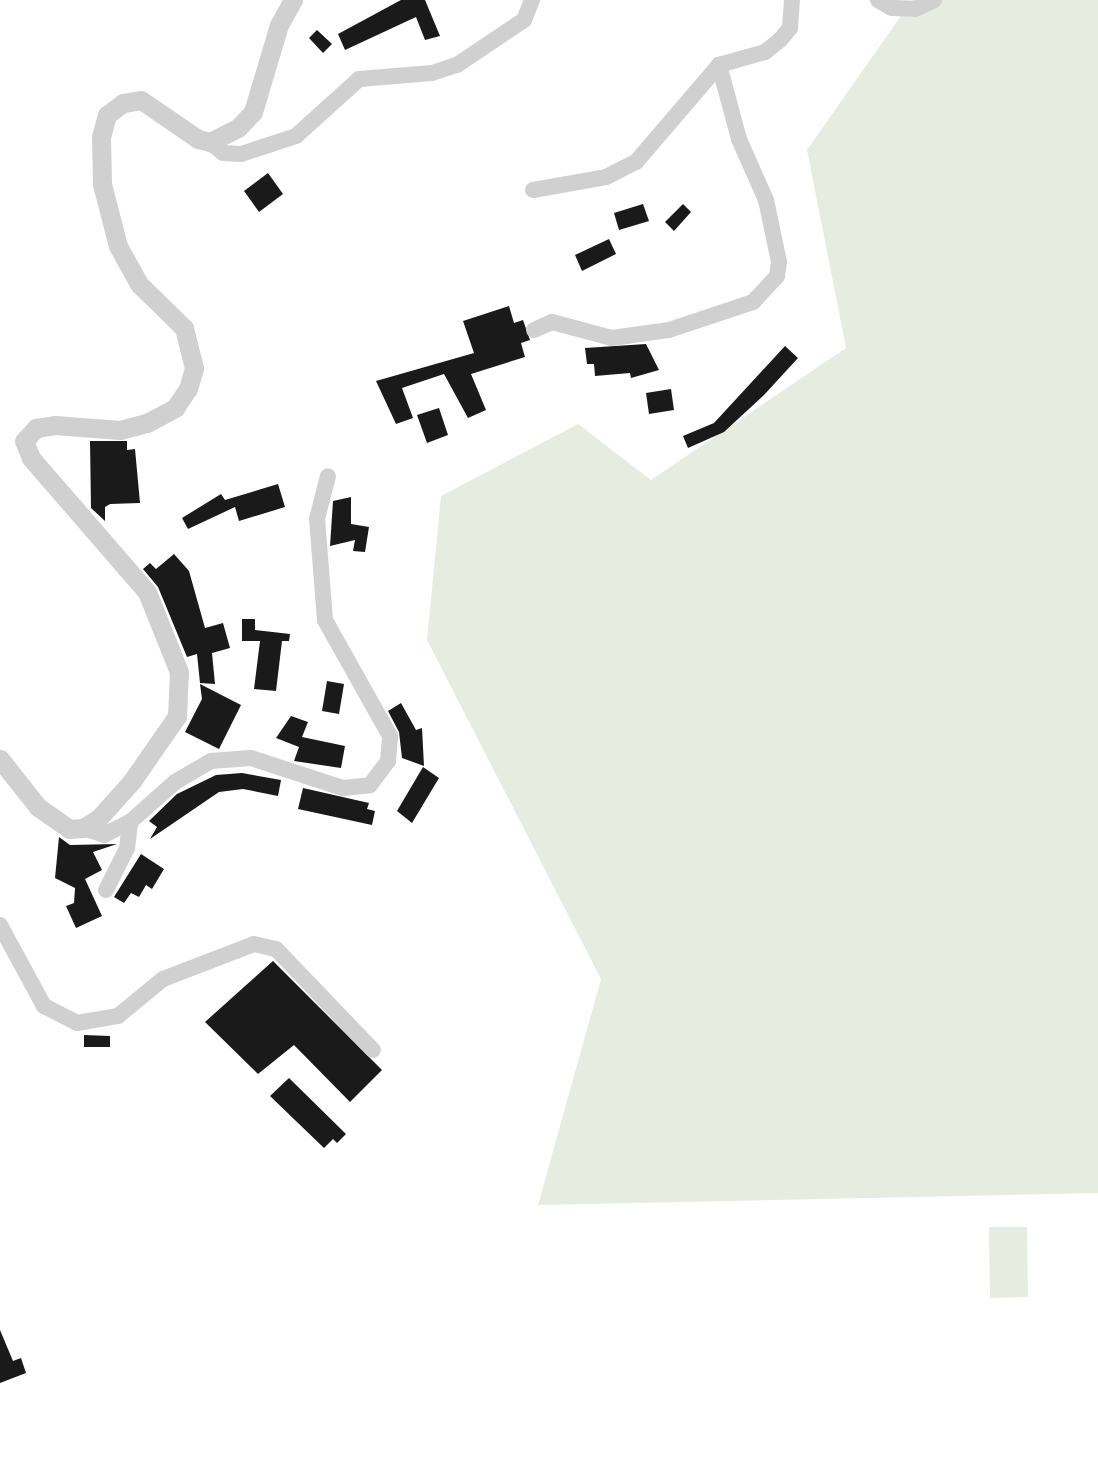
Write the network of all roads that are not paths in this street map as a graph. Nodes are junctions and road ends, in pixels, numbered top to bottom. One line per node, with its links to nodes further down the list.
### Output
1 (293, 0): 7 (street)
2 (532, 0): 7 (street)
3 (792, 0): 6 (street)
4 (878, 0): 5 (street)
5 (934, 0)
6 (719, 65): 8 (street); 9 (street)
7 (210, 142): 13 (street)
8 (533, 190)
9 (534, 330)
10 (328, 476): 12 (street)
11 (0, 759): 13 (street)
12 (130, 822): 13 (street); 14 (street)
13 (83, 828)
14 (106, 890)
15 (0, 925): 16 (street)
16 (373, 1050)

